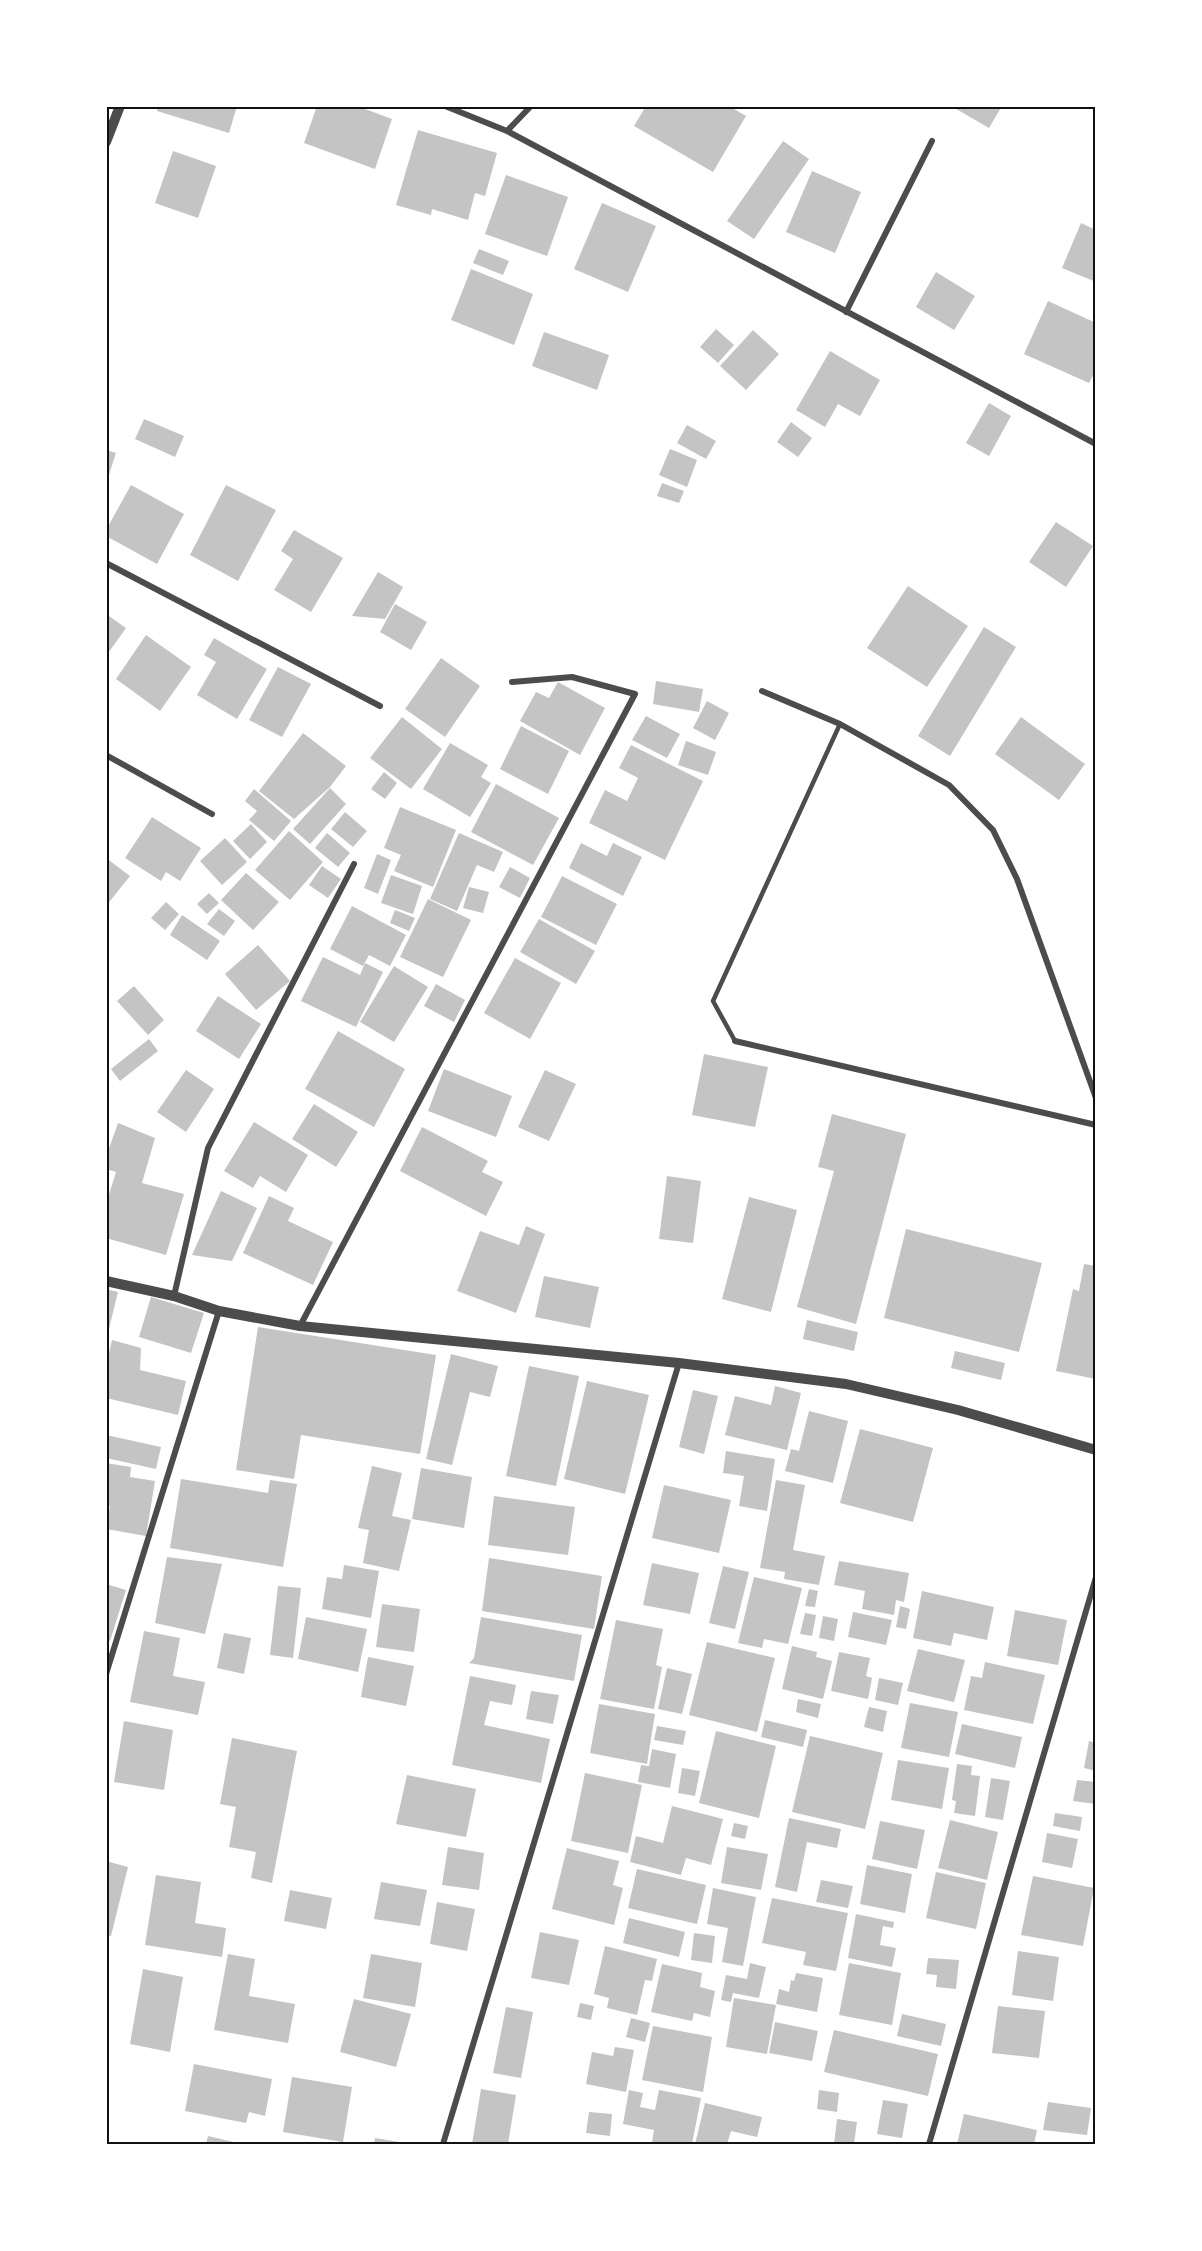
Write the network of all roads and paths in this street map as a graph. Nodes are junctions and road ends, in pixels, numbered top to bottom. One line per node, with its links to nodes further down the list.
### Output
1 (120, 106): 6 (street)
2 (445, 106): 4 (street)
3 (531, 106): 4 (street)
4 (507, 131): 7 (street)
5 (932, 141): 7 (street)
6 (106, 142)
7 (846, 312): 8 (street)
8 (1095, 444)
9 (106, 563): 12 (street)
10 (512, 682): 23 (street)
11 (762, 692): 13 (street)
12 (380, 706)
13 (840, 724): 17 (lane); 18 (street)
14 (106, 755): 15 (street)
15 (212, 814)
16 (354, 864): 21 (street)
17 (735, 1041): 19 (street)
18 (1095, 1098)
19 (1095, 1125)
20 (106, 1281): 21 (street)
21 (174, 1296): 22 (street)
22 (219, 1311): 23 (street); 27 (street)
23 (300, 1326): 24 (street)
24 (679, 1363): 25 (street); 28 (street)
25 (1095, 1450)
26 (1095, 1577): 29 (street)
27 (106, 1674)
28 (443, 2145)
29 (929, 2145)

